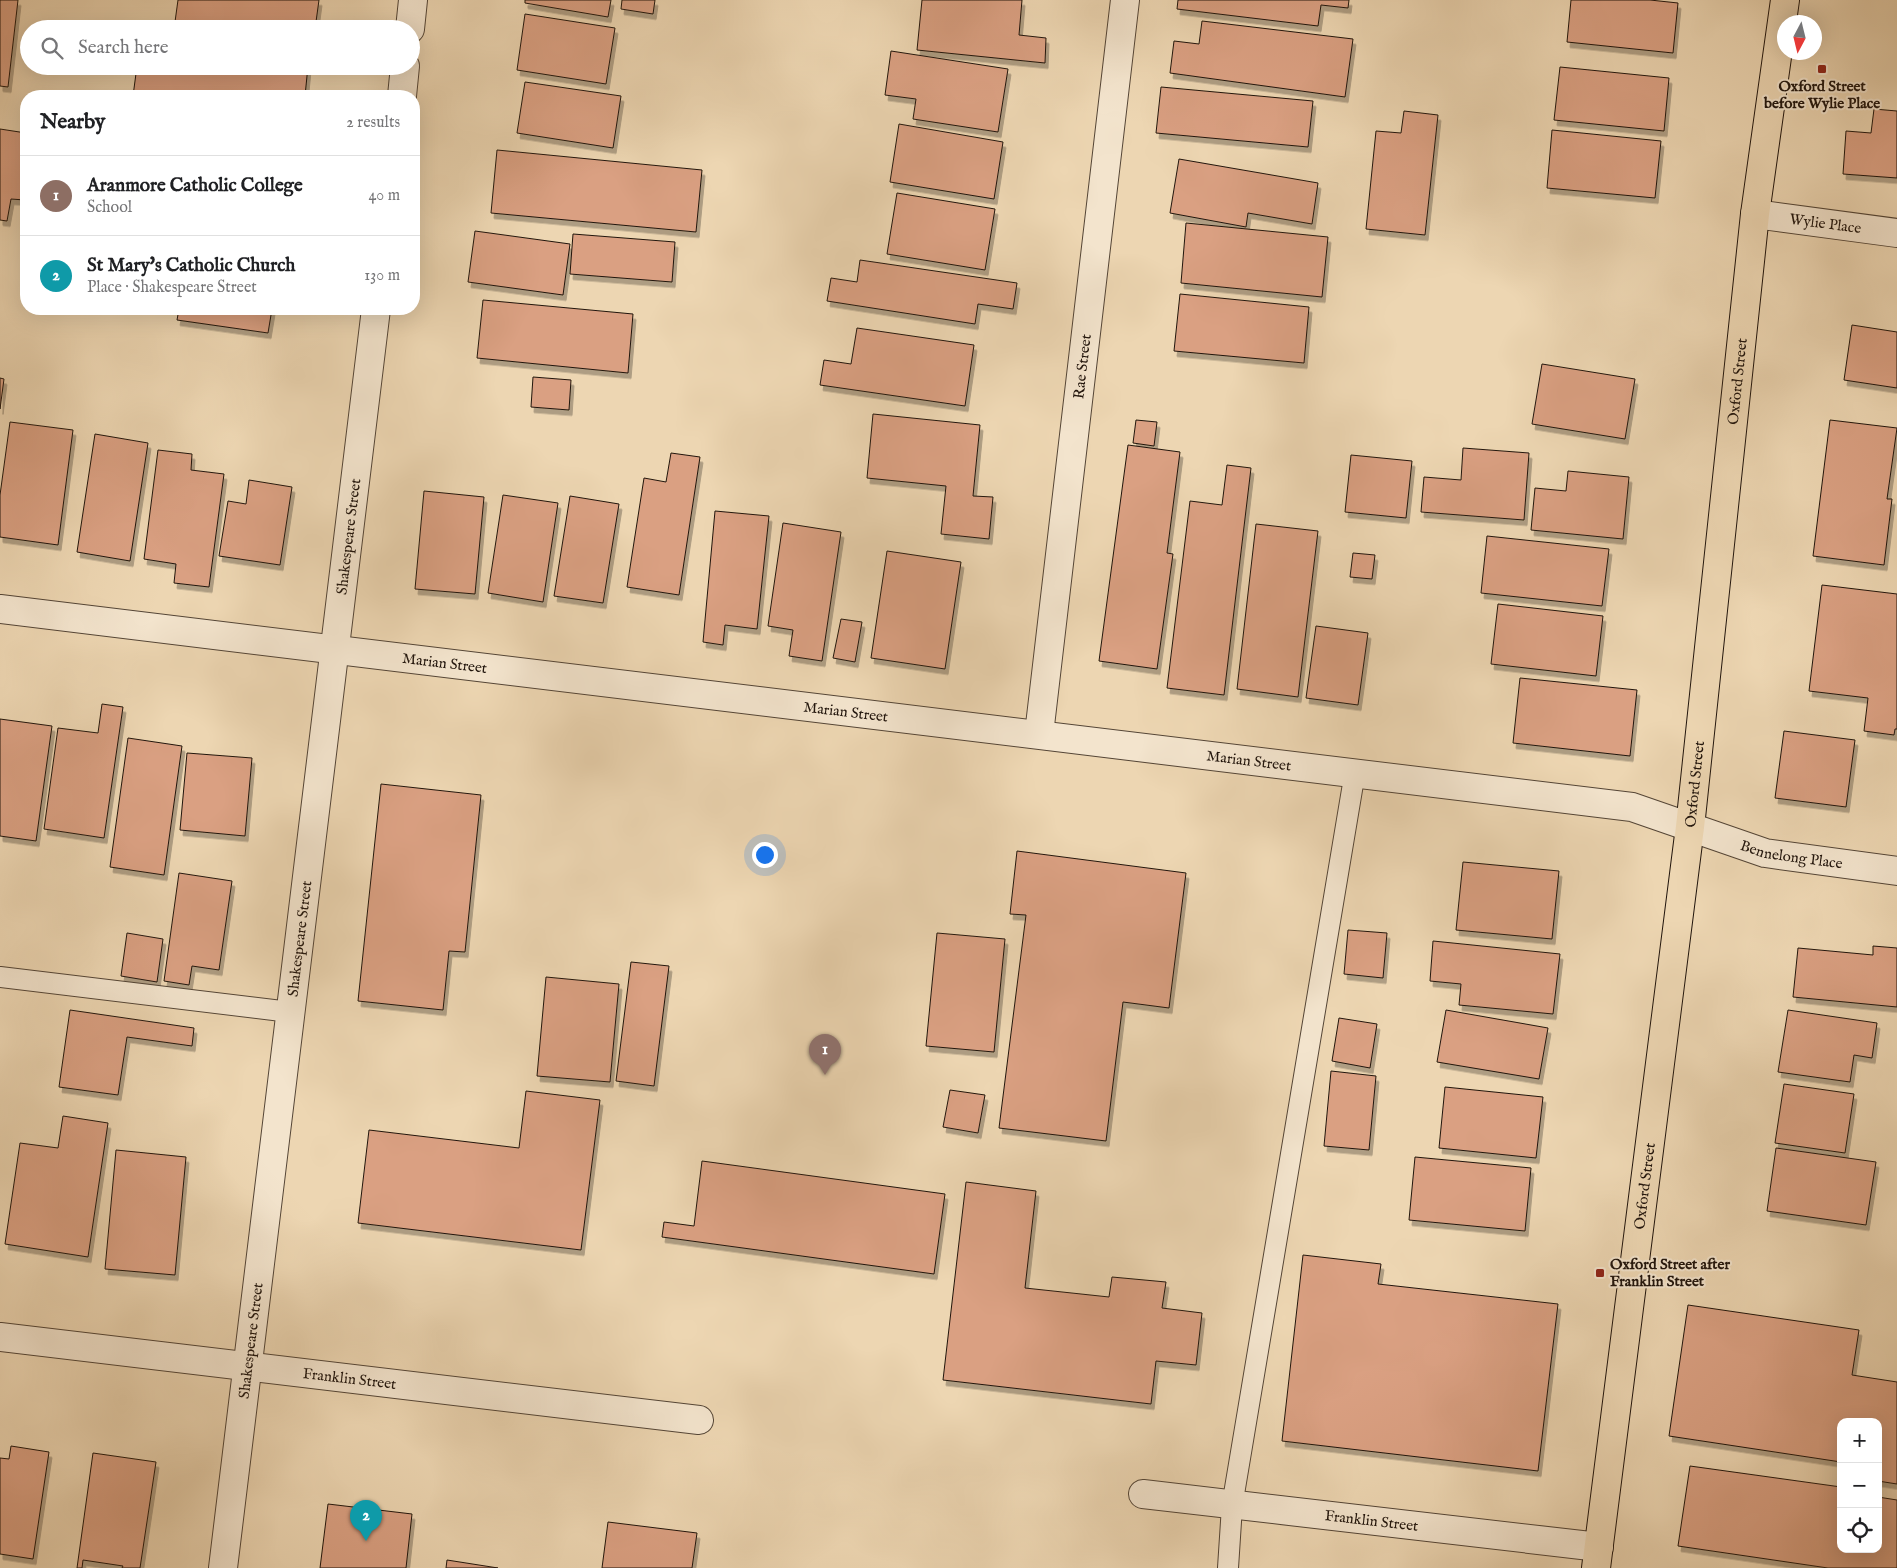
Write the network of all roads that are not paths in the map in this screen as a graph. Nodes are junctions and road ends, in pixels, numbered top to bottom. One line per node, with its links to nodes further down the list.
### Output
1 (413, 0): 4 (street)
2 (1125, 0): 12 (street, Rae Street)
3 (1785, 0): 7 (main road, Oxford Street)
4 (411, 20)
5 (404, 75): 6 (street)
6 (403, 90)
7 (1755, 214): 8 (street, Wylie Place); 14 (main road, Oxford Street)
8 (1897, 233)
9 (375, 315): 11 (street, Shakespeare Street)
10 (0, 609): 11 (street, Marian Street)
11 (334, 648): 12 (street, Marian Street); 17 (street, Shakespeare Street)
12 (1039, 734): 13 (street, Marian Street)
13 (1355, 772): 14 (street, Marian Street); 22 (lane)
14 (1690, 827): 15 (street, Bennelong Place); 23 (main road, Oxford Street)
15 (1897, 871)
16 (0, 977): 17 (lane)
17 (290, 1012): 19 (street, Shakespeare Street)
18 (0, 1337): 19 (street, Franklin Street)
19 (248, 1366): 20 (street, Franklin Street); 24 (street, Shakespeare Street)
20 (699, 1420)
21 (1144, 1494): 22 (street, Franklin Street)
22 (1232, 1506): 23 (street, Franklin Street); 25 (lane)
23 (1597, 1557)
24 (223, 1568)
25 (1228, 1568)

